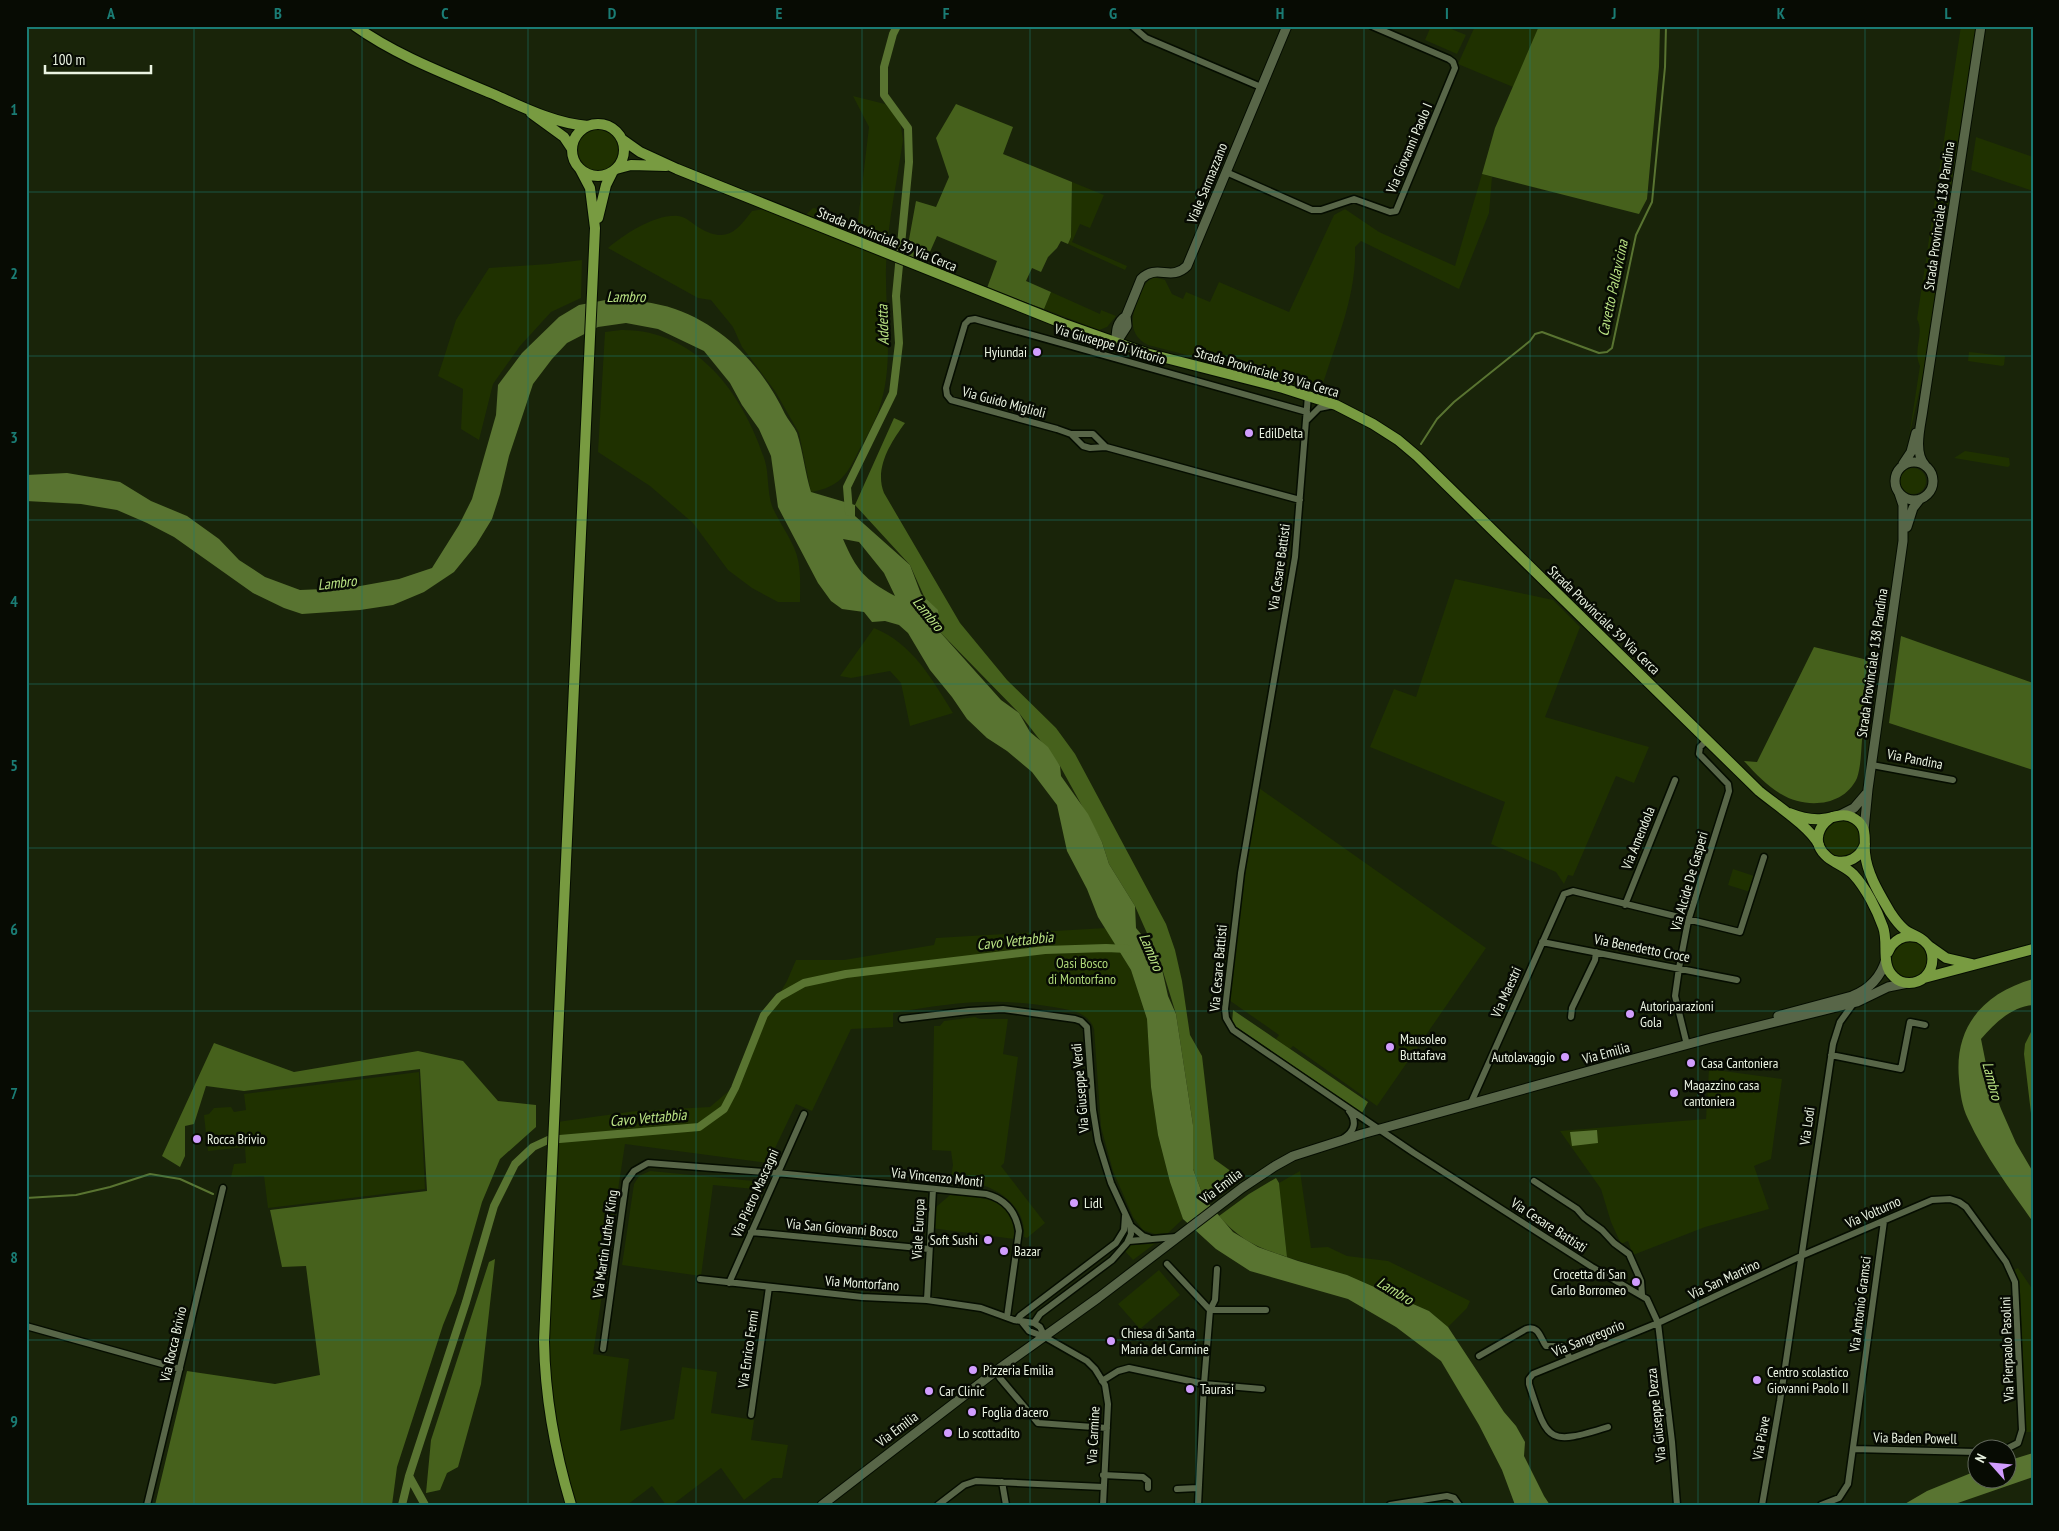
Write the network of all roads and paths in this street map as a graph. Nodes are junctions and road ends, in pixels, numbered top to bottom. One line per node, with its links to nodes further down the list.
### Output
1 (355, 26): 7 (main road, Strada Provinciale 39 Via Cerca)
2 (1132, 26): 6 (street)
3 (1287, 26): 6 (street, Viale Sarmazzano)
4 (1372, 26): 14 (street, Via Giovanni Paolo I)
5 (1981, 26): 20 (street, Strada Provinciale 138 Pandina)
6 (1261, 87): 14 (street, Viale Sarmazzano)
7 (517, 105): 8 (main road, Strada Provinciale 39 Via Cerca); 10 (main road, Strada Provinciale 39 Via Cerca)
8 (588, 126): 9 (main road, Strada Provinciale 39 Via Cerca); 10 (main road)
9 (623, 140): 12 (main road, Strada Provinciale 39 Via Cerca); 13 (main road)
10 (572, 149): 11 (main road, Strada Provinciale 39 Via Cerca)
11 (580, 169): 13 (main road, Strada Provinciale 39 Via Cerca); 15 (main road)
12 (677, 169): 13 (main road, Strada Provinciale 39 Via Cerca); 17 (main road, Strada Provinciale 39 Via Cerca)
13 (614, 171): 15 (main road)
14 (1226, 172): 17 (street, Viale Sarmazzano)
15 (595, 228): 118 (main road)
16 (965, 324): 21 (street, Via Giuseppe Di Vittorio); 23 (street, Via Guido Miglioli)
17 (1116, 343): 18 (main road, Strada Provinciale 39 Via Cerca)
18 (1308, 395): 19 (main road, Strada Provinciale 39 Via Cerca); 21 (street, Via Cesare Battisti)
19 (1336, 405): 22 (street); 31 (main road, Strada Provinciale 39 Via Cerca)
20 (1923, 409): 25 (street, Strada Provinciale 138 Pandina); 26 (street, Strada Provinciale 138 Pandina)
21 (1307, 412): 22 (street, Via Cesare Battisti)
22 (1306, 421): 29 (street, Via Cesare Battisti)
23 (1071, 434): 24 (street, Via Guido Miglioli); 24 (street, Via Guido Miglioli)
24 (1106, 447): 29 (street, Via Guido Miglioli)
25 (1925, 465): 26 (street); 28 (street)
26 (1901, 466): 27 (street)
27 (1899, 493): 28 (street); 30 (street, Strada Provinciale 138 Pandina)
28 (1920, 499): 30 (street, Strada Provinciale 138 Pandina)
29 (1300, 500): 63 (street, Via Cesare Battisti)
30 (1903, 541): 32 (street, Strada Provinciale 138 Pandina)
31 (1707, 740): 36 (main road, Strada Provinciale 39 Via Cerca); 44 (street, Via Alcide De Gasperi)
32 (1872, 764): 34 (street, Via Pandina); 35 (street, Strada Provinciale 138 Pandina)
33 (1674, 780): 43 (street, Via Amendola)
34 (1953, 780)
35 (1868, 789): 37 (street, Strada Provinciale 138 Pandina); 38 (street, Strada Provinciale 138 Pandina)
36 (1788, 813): 37 (main road, Strada Provinciale 39 Via Cerca); 40 (main road, Strada Provinciale 39 Via Cerca)
37 (1836, 816): 38 (main road, Strada Provinciale 39 Via Cerca); 40 (main road)
38 (1864, 830): 39 (main road)
39 (1865, 843): 42 (main road); 46 (main road)
40 (1819, 845): 42 (main road, Strada Provinciale 39 Via Cerca)
41 (1764, 857): 44 (street)
42 (1832, 860): 49 (main road, Strada Provinciale 39 Via Cerca)
43 (1625, 905): 44 (street); 45 (street, Via Maestri)
44 (1688, 921): 51 (street, Via Alcide De Gasperi)
45 (1542, 942): 48 (street, Via Benedetto Croce); 62 (street, Via Maestri)
46 (1924, 942): 49 (main road); 50 (main road); 52 (main road)
47 (2033, 950): 50 (main road)
48 (1596, 952): 51 (street, Via Benedetto Croce); 56 (street)
49 (1886, 957): 54 (main road, Strada Provinciale 39 Via Cerca); 59 (street, Via Emilia)
50 (1973, 964): 52 (main road)
51 (1679, 968): 53 (street, Via Benedetto Croce); 60 (street, Via Alcide De Gasperi)
52 (1924, 978): 54 (main road)
53 (1737, 980)
54 (1908, 983): 55 (street, Via Emilia)
55 (1853, 1004): 59 (street, Via Emilia); 61 (street, Via Lodi)
56 (1571, 1017)
57 (902, 1019): 72 (street, Via Giuseppe Verdi)
58 (1926, 1025): 61 (street)
59 (1711, 1038): 60 (street, Via Emilia)
60 (1687, 1045): 62 (street, Via Emilia)
61 (1831, 1055): 80 (street, Via Lodi)
62 (1470, 1105): 65 (street, Via Emilia)
63 (1347, 1108): 65 (street, Via Cesare Battisti); 66 (street)
64 (804, 1114): 67 (street, Via Pietro Mascagni)
65 (1380, 1130): 66 (street, Via Emilia); 86 (street, Via Cesare Battisti)
66 (1341, 1141): 76 (street, Via Emilia)
67 (777, 1173): 70 (street, Via Vincenzo Monti); 75 (street, Via Pietro Mascagni); 96 (street, Via Martin Luther King)
68 (1534, 1181): 86 (street)
69 (223, 1188): 99 (street, Via Rocca Brivio)
70 (932, 1189): 79 (street, Viale Europa); 90 (street, Via Vincenzo Monti)
71 (1956, 1200): 73 (street, Via Volturno); 107 (street, Via Pierpaolo Pasolini)
72 (1124, 1215): 74 (street); 91 (street)
73 (1884, 1221): 80 (street, Via Volturno); 108 (street, Via Antonio Gramsci)
74 (1131, 1226): 77 (street); 78 (street)
75 (751, 1232): 79 (street, Via San Giovanni Bosco); 84 (street, Via Pietro Mascagni)
76 (1183, 1233): 77 (street); 95 (street, Via Emilia)
77 (1151, 1238): 78 (street)
78 (1129, 1241): 92 (street)
79 (930, 1249): 87 (street, Viale Europa)
80 (1801, 1256): 93 (street, Via San Martino); 128 (street, Via Piave)
81 (1167, 1264): 88 (street)
82 (1217, 1269): 88 (street)
83 (700, 1279): 84 (street, Via Montorfano)
84 (730, 1282): 85 (street, Via Montorfano)
85 (770, 1287): 87 (street, Via Montorfano); 104 (street, Via Enrico Fermi)
86 (1642, 1295): 93 (street)
87 (927, 1300): 90 (street, Via Montorfano)
88 (1210, 1310): 89 (street); 102 (street)
89 (1266, 1310)
90 (1007, 1317): 91 (street, Via Montorfano)
91 (1019, 1321): 92 (street); 95 (street, Via Carmine)
92 (1034, 1323): 95 (street)
93 (1658, 1324): 98 (street, Via Sangregorio); 127 (street, Via Giuseppe Dezza)
94 (26, 1326): 99 (street)
95 (1045, 1337): 100 (street, Via Emilia); 101 (street, Via Carmine)
96 (603, 1349)
97 (1479, 1356): 98 (street)
98 (1570, 1358): 105 (street, Via Sangregorio)
99 (180, 1369): 117 (street, Via Rocca Brivio)
100 (996, 1371): 106 (street); 119 (street, Via Emilia)
101 (1102, 1381): 102 (street); 106 (street, Via Carmine)
102 (1204, 1384): 103 (street); 114 (street)
103 (1262, 1389)
104 (751, 1415)
105 (1608, 1427)
106 (1107, 1428): 110 (street, Via Carmine)
107 (2016, 1445)
108 (1853, 1449): 109 (street, Via Baden Powell); 129 (street, Via Antonio Gramsci)
109 (1966, 1452)
110 (1103, 1475): 112 (street, Via Carmine); 113 (street)
111 (1002, 1482): 112 (street); 116 (street); 122 (street)
112 (1103, 1487): 123 (street, Via Carmine)
113 (1148, 1488)
114 (1198, 1488): 115 (street); 124 (street)
115 (1177, 1489)
116 (950, 1496): 120 (street); 121 (street)
117 (147, 1505)
118 (571, 1505)
119 (822, 1505)
120 (938, 1505)
121 (952, 1505)
122 (1006, 1505)
123 (1103, 1505)
124 (1198, 1505)
125 (1390, 1505): 126 (street)
126 (1458, 1505)
127 (1677, 1505)
128 (1762, 1505)
129 (1821, 1505)

